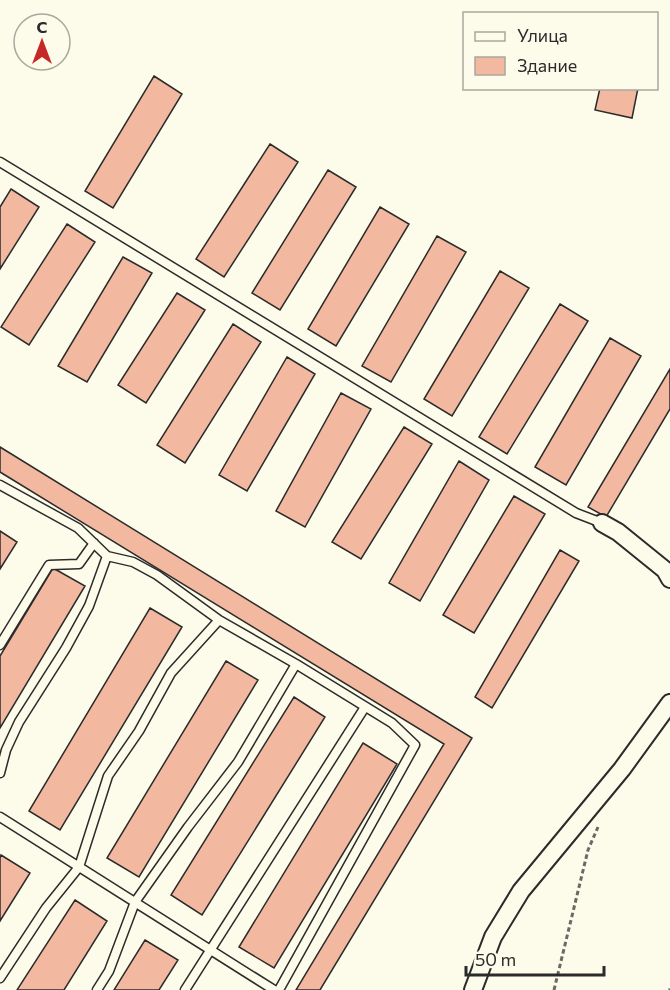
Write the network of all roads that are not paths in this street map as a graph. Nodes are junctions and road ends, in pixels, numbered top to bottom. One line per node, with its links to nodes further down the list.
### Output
1 (0, 162): 3 (lane)
2 (0, 484): 4 (lane)
3 (602, 523): 6 (street)
4 (94, 543): 5 (lane); 8 (lane)
5 (107, 556): 7 (lane); 12 (lane)
6 (670, 579)
7 (219, 620): 9 (lane); 14 (lane)
8 (0, 645)
9 (296, 664): 11 (lane); 15 (lane)
10 (670, 703): 22 (street)
11 (365, 707): 16 (lane); 21 (lane)
12 (0, 773)
13 (0, 817): 14 (lane)
14 (80, 867): 15 (lane); 17 (lane)
15 (135, 902): 16 (lane); 18 (lane)
16 (210, 950): 19 (lane); 20 (lane)
17 (0, 978)
18 (97, 990)
19 (185, 990)
20 (274, 990)
21 (279, 990)
22 (473, 990)

